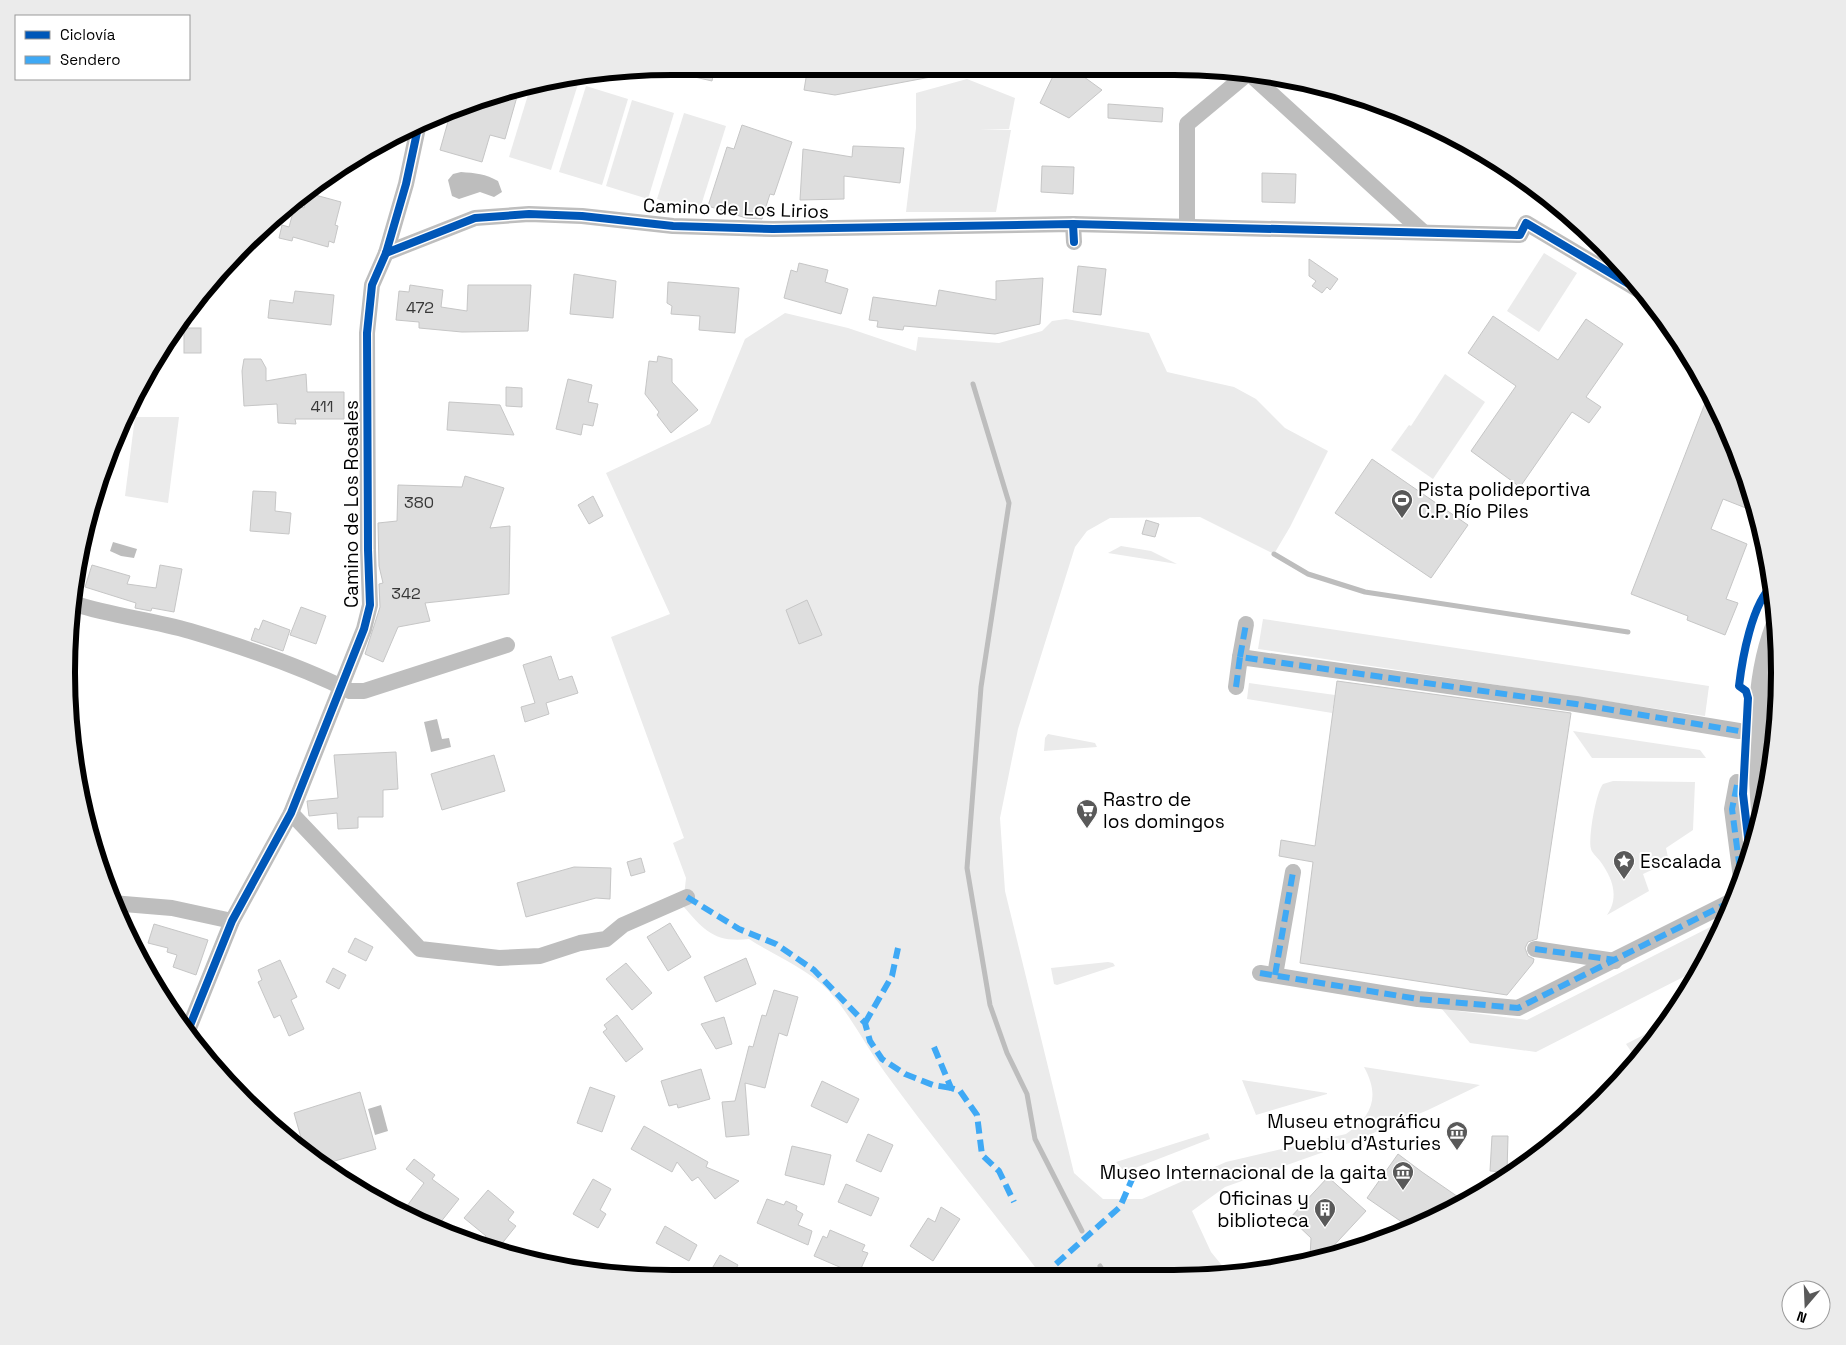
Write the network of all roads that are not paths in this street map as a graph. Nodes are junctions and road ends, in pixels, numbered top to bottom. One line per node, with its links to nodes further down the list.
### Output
1 (1243, 79): 5 (street)
2 (1257, 81): 6 (street)
3 (417, 133): 8 (street, Camino de Los Rosales)
4 (1073, 224): 5 (street, Camino de Los Lirios); 7 (street); 8 (street, Camino de Los Lirios)
5 (1186, 226): 6 (street, Camino de Los Lirios)
6 (1423, 232): 9 (street, Camino de Los Lirios)
7 (1074, 242)
8 (386, 253): 15 (street, Camino de Los Rosales)
9 (1626, 282)
10 (79, 604): 15 (street)
11 (1246, 624): 14 (street)
12 (507, 645): 15 (street)
13 (1770, 651): 19 (main road)
14 (1240, 657): 16 (street); 17 (street)
15 (340, 686): 20 (street, Camino de Los Rosales)
16 (1236, 687)
17 (1739, 730)
18 (1738, 782): 21 (street)
19 (1761, 783)
20 (291, 813): 23 (street); 26 (street, Camino de Los Rosales)
21 (1739, 864)
22 (1293, 872): 28 (street)
23 (687, 896)
24 (121, 904): 26 (street)
25 (1724, 905): 28 (street)
26 (232, 921): 29 (street, Camino de Los Rosales)
27 (1536, 949): 28 (street)
28 (1615, 960)
29 (190, 1025)

